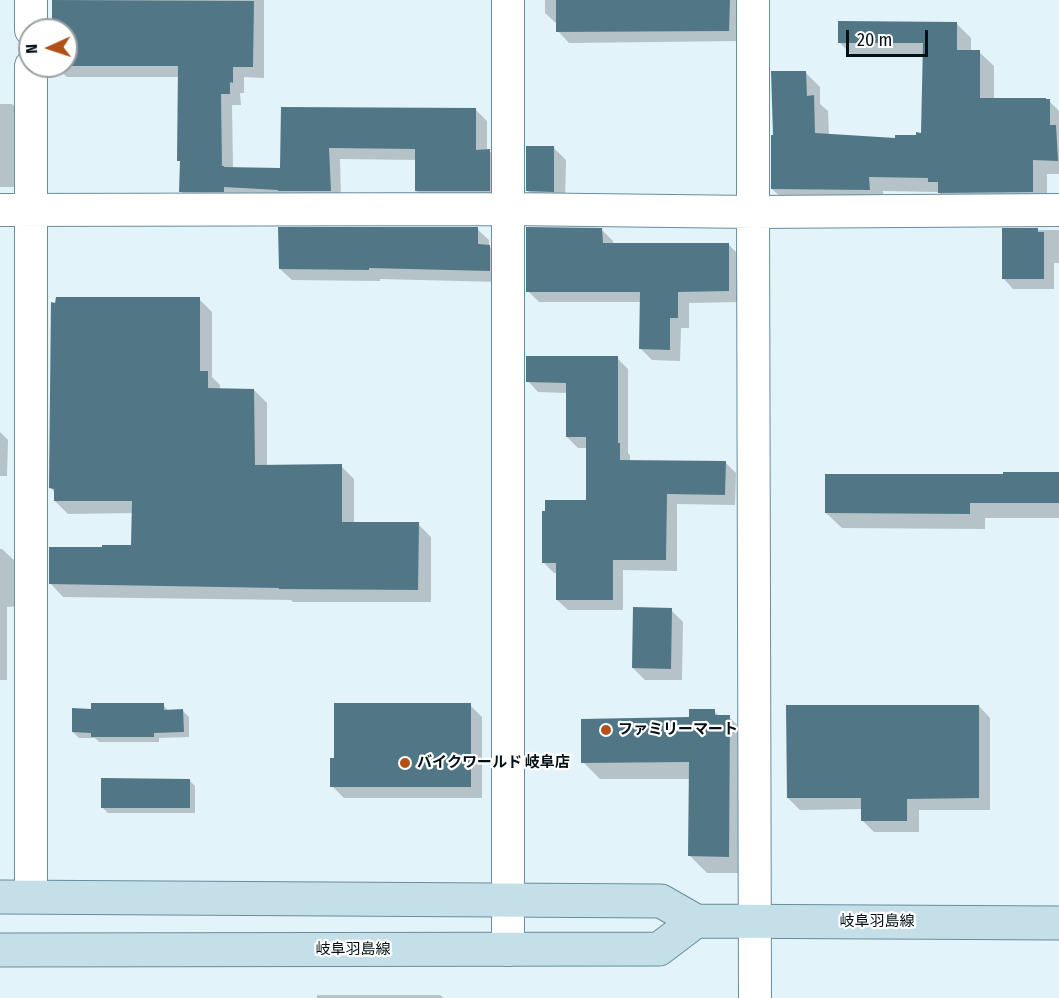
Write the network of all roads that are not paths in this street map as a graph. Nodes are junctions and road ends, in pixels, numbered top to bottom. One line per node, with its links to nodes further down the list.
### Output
1 (32, 0): 4 (street)
2 (508, 0): 6 (street)
3 (753, 0): 10 (street)
4 (31, 18)
5 (31, 78): 8 (street)
6 (508, 209): 8 (street); 10 (street); 12 (street)
7 (0, 210): 8 (street)
8 (31, 210): 11 (street)
9 (1059, 210): 10 (street)
10 (753, 212): 14 (street)
11 (16, 897): 12 (main road, 岐阜羽島線)
12 (508, 900): 13 (main road, 岐阜羽島線); 17 (street)
13 (696, 921): 14 (main road, 岐阜羽島線); 17 (main road, 岐阜羽島線)
14 (756, 921): 15 (main road, 岐阜羽島線); 18 (street)
15 (1059, 923)
16 (0, 950): 17 (main road, 岐阜羽島線)
17 (508, 950)
18 (755, 998)

